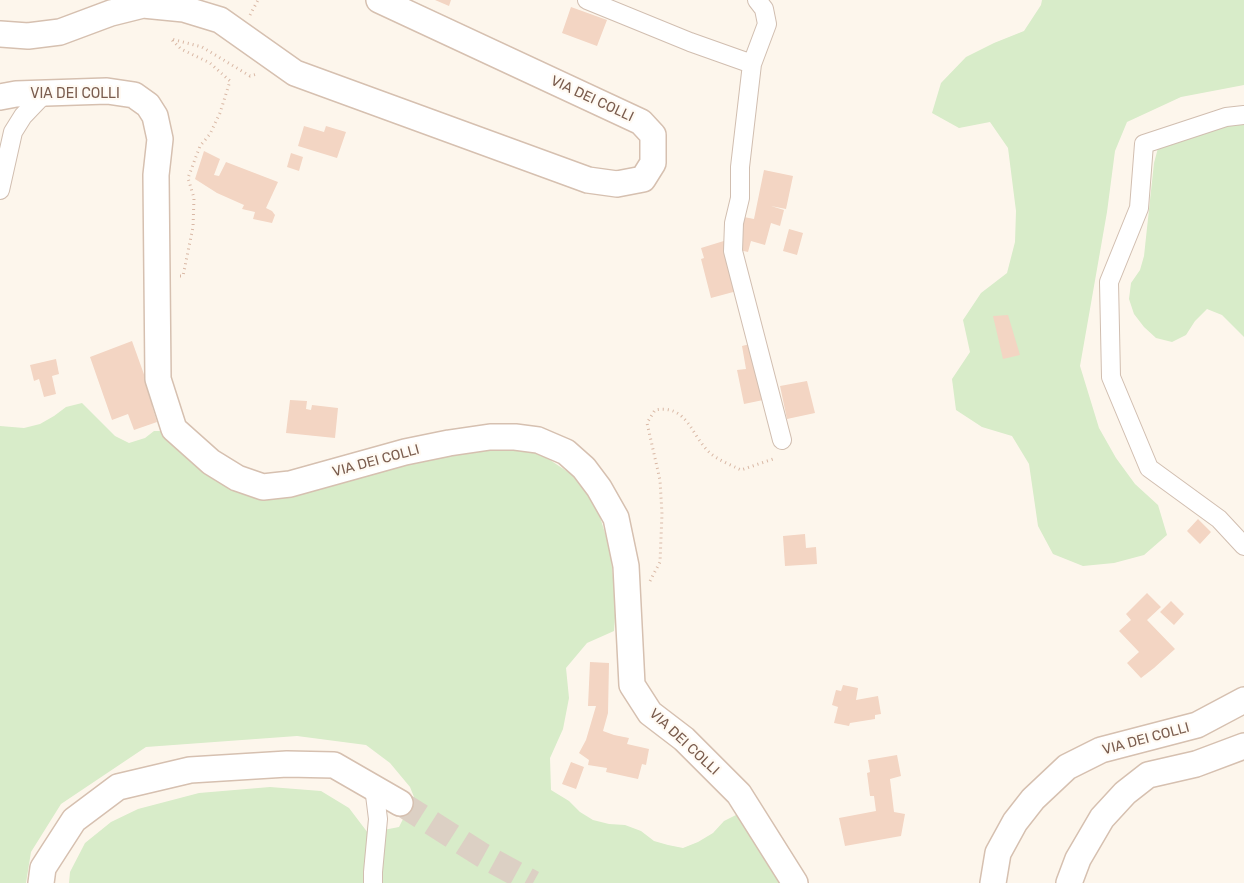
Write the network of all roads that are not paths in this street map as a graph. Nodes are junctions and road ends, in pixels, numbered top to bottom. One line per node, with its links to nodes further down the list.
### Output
1 (379, 0): 4 (street, VIA DEI COLLI)
2 (588, 0): 5 (street)
3 (757, 0): 5 (street)
4 (0, 34)
5 (752, 64): 10 (street)
6 (45, 93): 7 (street, VIA DEI COLLI); 9 (street); 18 (street, VIA DEI COLLI)
7 (0, 97)
8 (1244, 115): 11 (street)
9 (0, 190)
10 (782, 440)
11 (1244, 546)
12 (1244, 700): 19 (street, VIA DEI COLLI)
13 (1244, 746): 20 (street)
14 (374, 787): 15 (street); 16 (street); 17 (street)
15 (400, 803)
16 (41, 883)
17 (373, 883)
18 (795, 883)
19 (993, 883)
20 (1068, 883)

